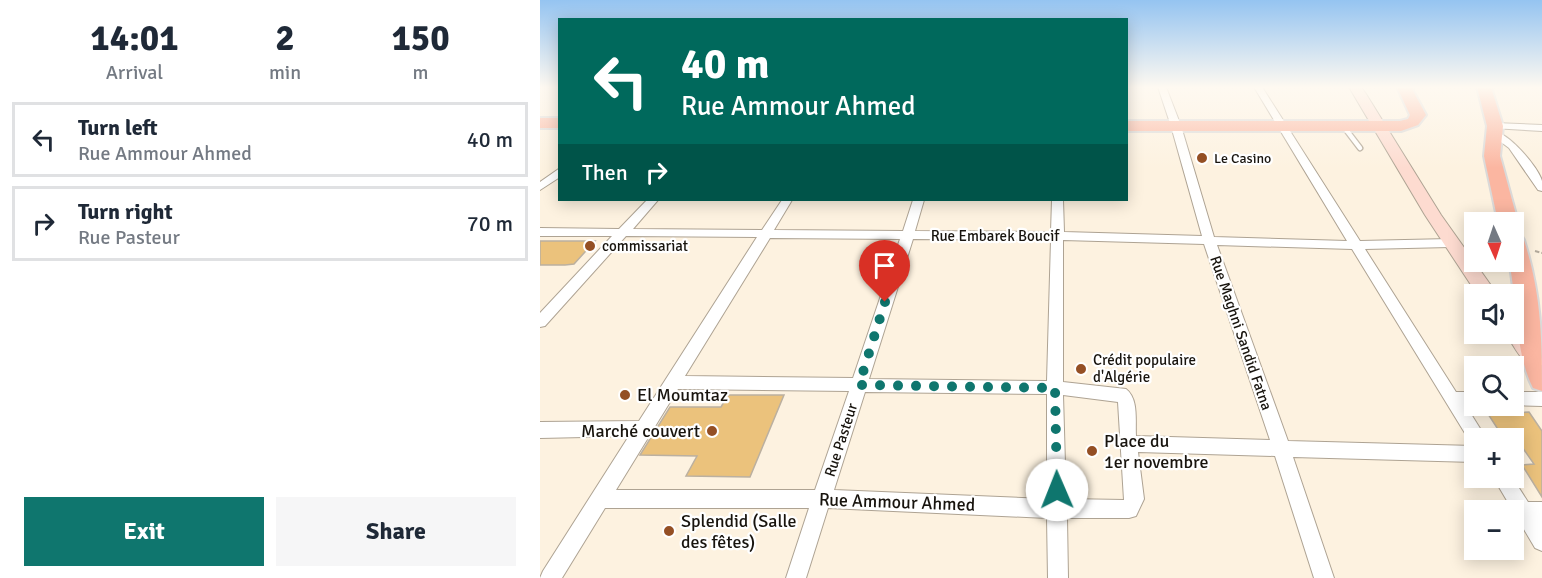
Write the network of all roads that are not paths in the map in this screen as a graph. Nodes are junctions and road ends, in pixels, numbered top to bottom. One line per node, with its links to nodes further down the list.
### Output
1 (1172, 114): 9 (street, Rue Maghni Sandid Fatna)
2 (1275, 114): 12 (street)
3 (1373, 114): 11 (main road)
4 (1417, 114): 11 (main road)
5 (1491, 114): 14 (main road)
6 (540, 123): 7 (main road)
7 (558, 123)
8 (1128, 126): 9 (main road)
9 (1176, 126): 12 (main road); 29 (street, Rue Maghni Sandid Fatna)
10 (1344, 127): 11 (main road); 12 (main road); 15 (lane)
11 (1382, 127): 30 (main road)
12 (1284, 128): 31 (street)
13 (1542, 128): 14 (street)
14 (1495, 130): 18 (street); 23 (main road)
15 (1360, 148)
16 (558, 173): 17 (street)
17 (540, 188)
18 (1542, 188)
19 (652, 201): 25 (street)
20 (786, 201): 26 (street)
21 (919, 201): 27 (street, Rue Pasteur)
22 (1058, 201): 28 (street)
23 (1506, 212)
24 (540, 232): 25 (street, Rue Embarek Boucif)
25 (622, 232): 26 (street, Rue Embarek Boucif); 34 (street)
26 (766, 233): 27 (street, Rue Embarek Boucif); 37 (street)
27 (907, 236): 28 (street, Rue Embarek Boucif); 38 (street, Rue Pasteur)
28 (1057, 236): 29 (street, Rue Embarek Boucif); 39 (street)
29 (1209, 240): 31 (street, Rue Embarek Boucif); 48 (street, Rue Maghni Sandid Fatna)
30 (1450, 243): 31 (street, Rue Embarek Boucif); 33 (main road)
31 (1357, 245): 40 (street)
32 (1521, 272): 36 (main road)
33 (1480, 284)
34 (540, 322)
35 (1523, 344): 36 (main road)
36 (1539, 370)
37 (671, 381): 38 (street, Rue Ammour Ahmed); 44 (street)
38 (859, 385): 39 (street, Rue Ammour Ahmed); 52 (street, Rue Pasteur)
39 (1055, 388): 47 (street, Rue Ammour Ahmed); 53 (street)
40 (1452, 399): 41 (street); 45 (street)
41 (1464, 399)
42 (1524, 399): 43 (street)
43 (1542, 399)
44 (642, 428): 46 (street); 51 (street)
45 (1471, 428)
46 (540, 430)
47 (1128, 444): 48 (street); 53 (street, Rue Ammour Ahmed)
48 (1282, 449): 49 (street); 59 (street, Rue Maghni Sandid Fatna)
49 (1464, 454)
50 (1512, 488): 54 (street)
51 (599, 499): 52 (street, Rue Ammour Ahmed); 56 (street)
52 (822, 499): 53 (street, Rue Ammour Ahmed); 57 (street, Rue Pasteur)
53 (1057, 509): 58 (street)
54 (1533, 511): 55 (street)
55 (1542, 541)
56 (550, 578)
57 (796, 578)
58 (1058, 578)
59 (1324, 578)

